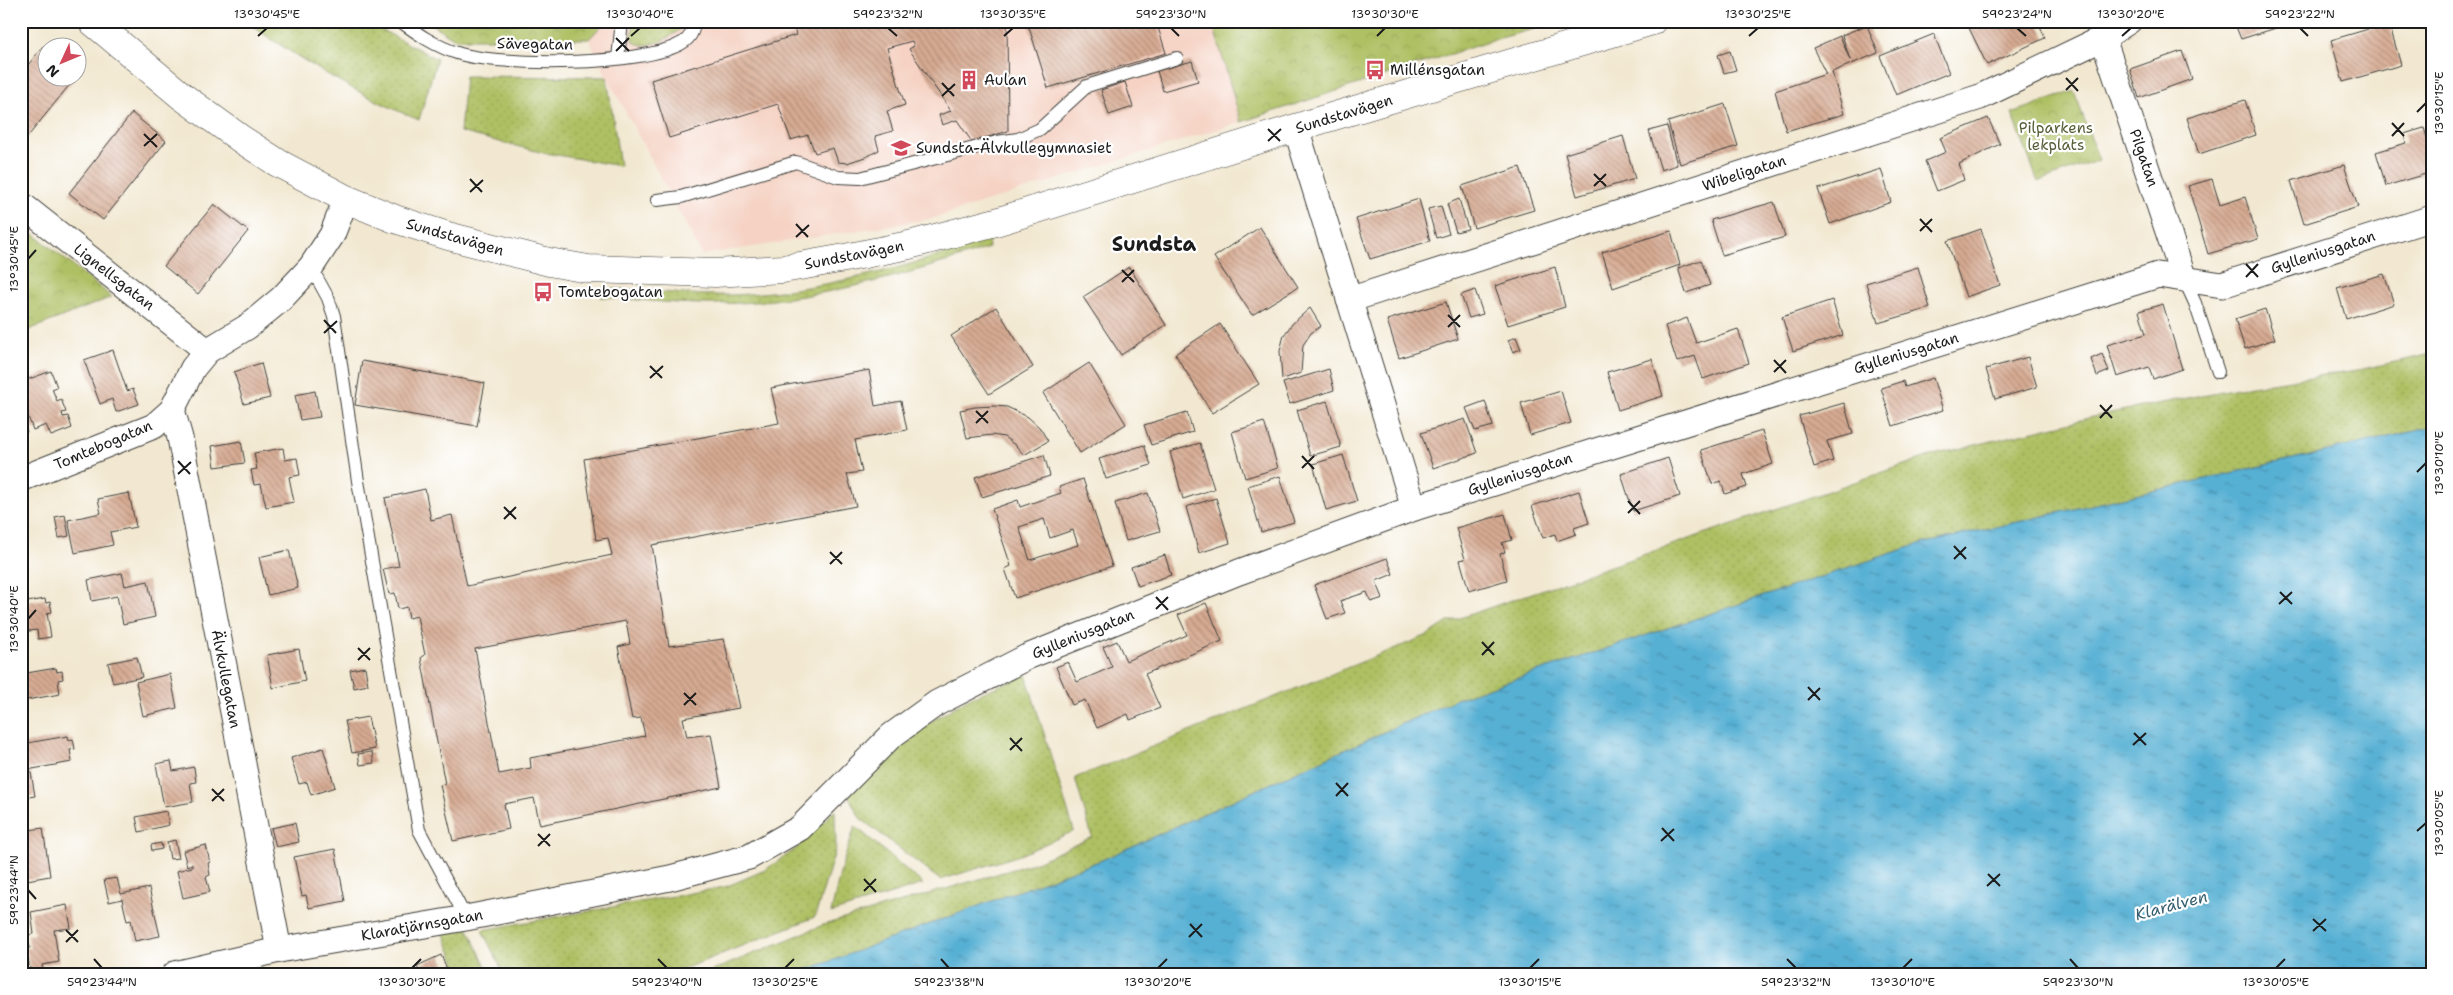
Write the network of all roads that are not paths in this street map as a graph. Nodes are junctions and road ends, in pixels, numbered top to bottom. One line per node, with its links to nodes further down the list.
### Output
1 (92, 21): 11 (street, Sundstavägen)
2 (400, 21): 8 (lane, Sävegatan)
3 (622, 21): 8 (lane)
4 (695, 21): 8 (lane, Sävegatan)
5 (1652, 21): 10 (street, Sundstavägen)
6 (2129, 21): 7 (street, Wibeligatan)
7 (2103, 38): 16 (street, Pilgatan); 17 (street, Wibeligatan)
8 (618, 58)
9 (1177, 58): 12 (lane)
10 (1296, 128): 11 (street, Sundstavägen); 17 (street)
11 (346, 199): 15 (street, Tomtebogatan)
12 (657, 200)
13 (21, 204): 18 (street, Lignellsgatan)
14 (2432, 218): 16 (street, Gylleniusgatan)
15 (311, 267): 18 (street, Tomtebogatan); 24 (lane)
16 (2184, 280): 19 (lane); 22 (street, Gylleniusgatan)
17 (1349, 300): 22 (street)
18 (207, 351): 20 (street, Tomtebogatan)
19 (2218, 372)
20 (172, 410): 21 (street, Tomtebogatan); 25 (street, Älvkullegatan)
21 (21, 479)
22 (1414, 508): 23 (street, Gylleniusgatan)
23 (670, 878): 24 (street, Klaratjärnsgatan)
24 (466, 918): 25 (street, Klaratjärnsgatan)
25 (278, 950): 26 (street, Klaratjärnsgatan)
26 (226, 969): 27 (street, Klaratjärnsgatan)
27 (175, 974)

